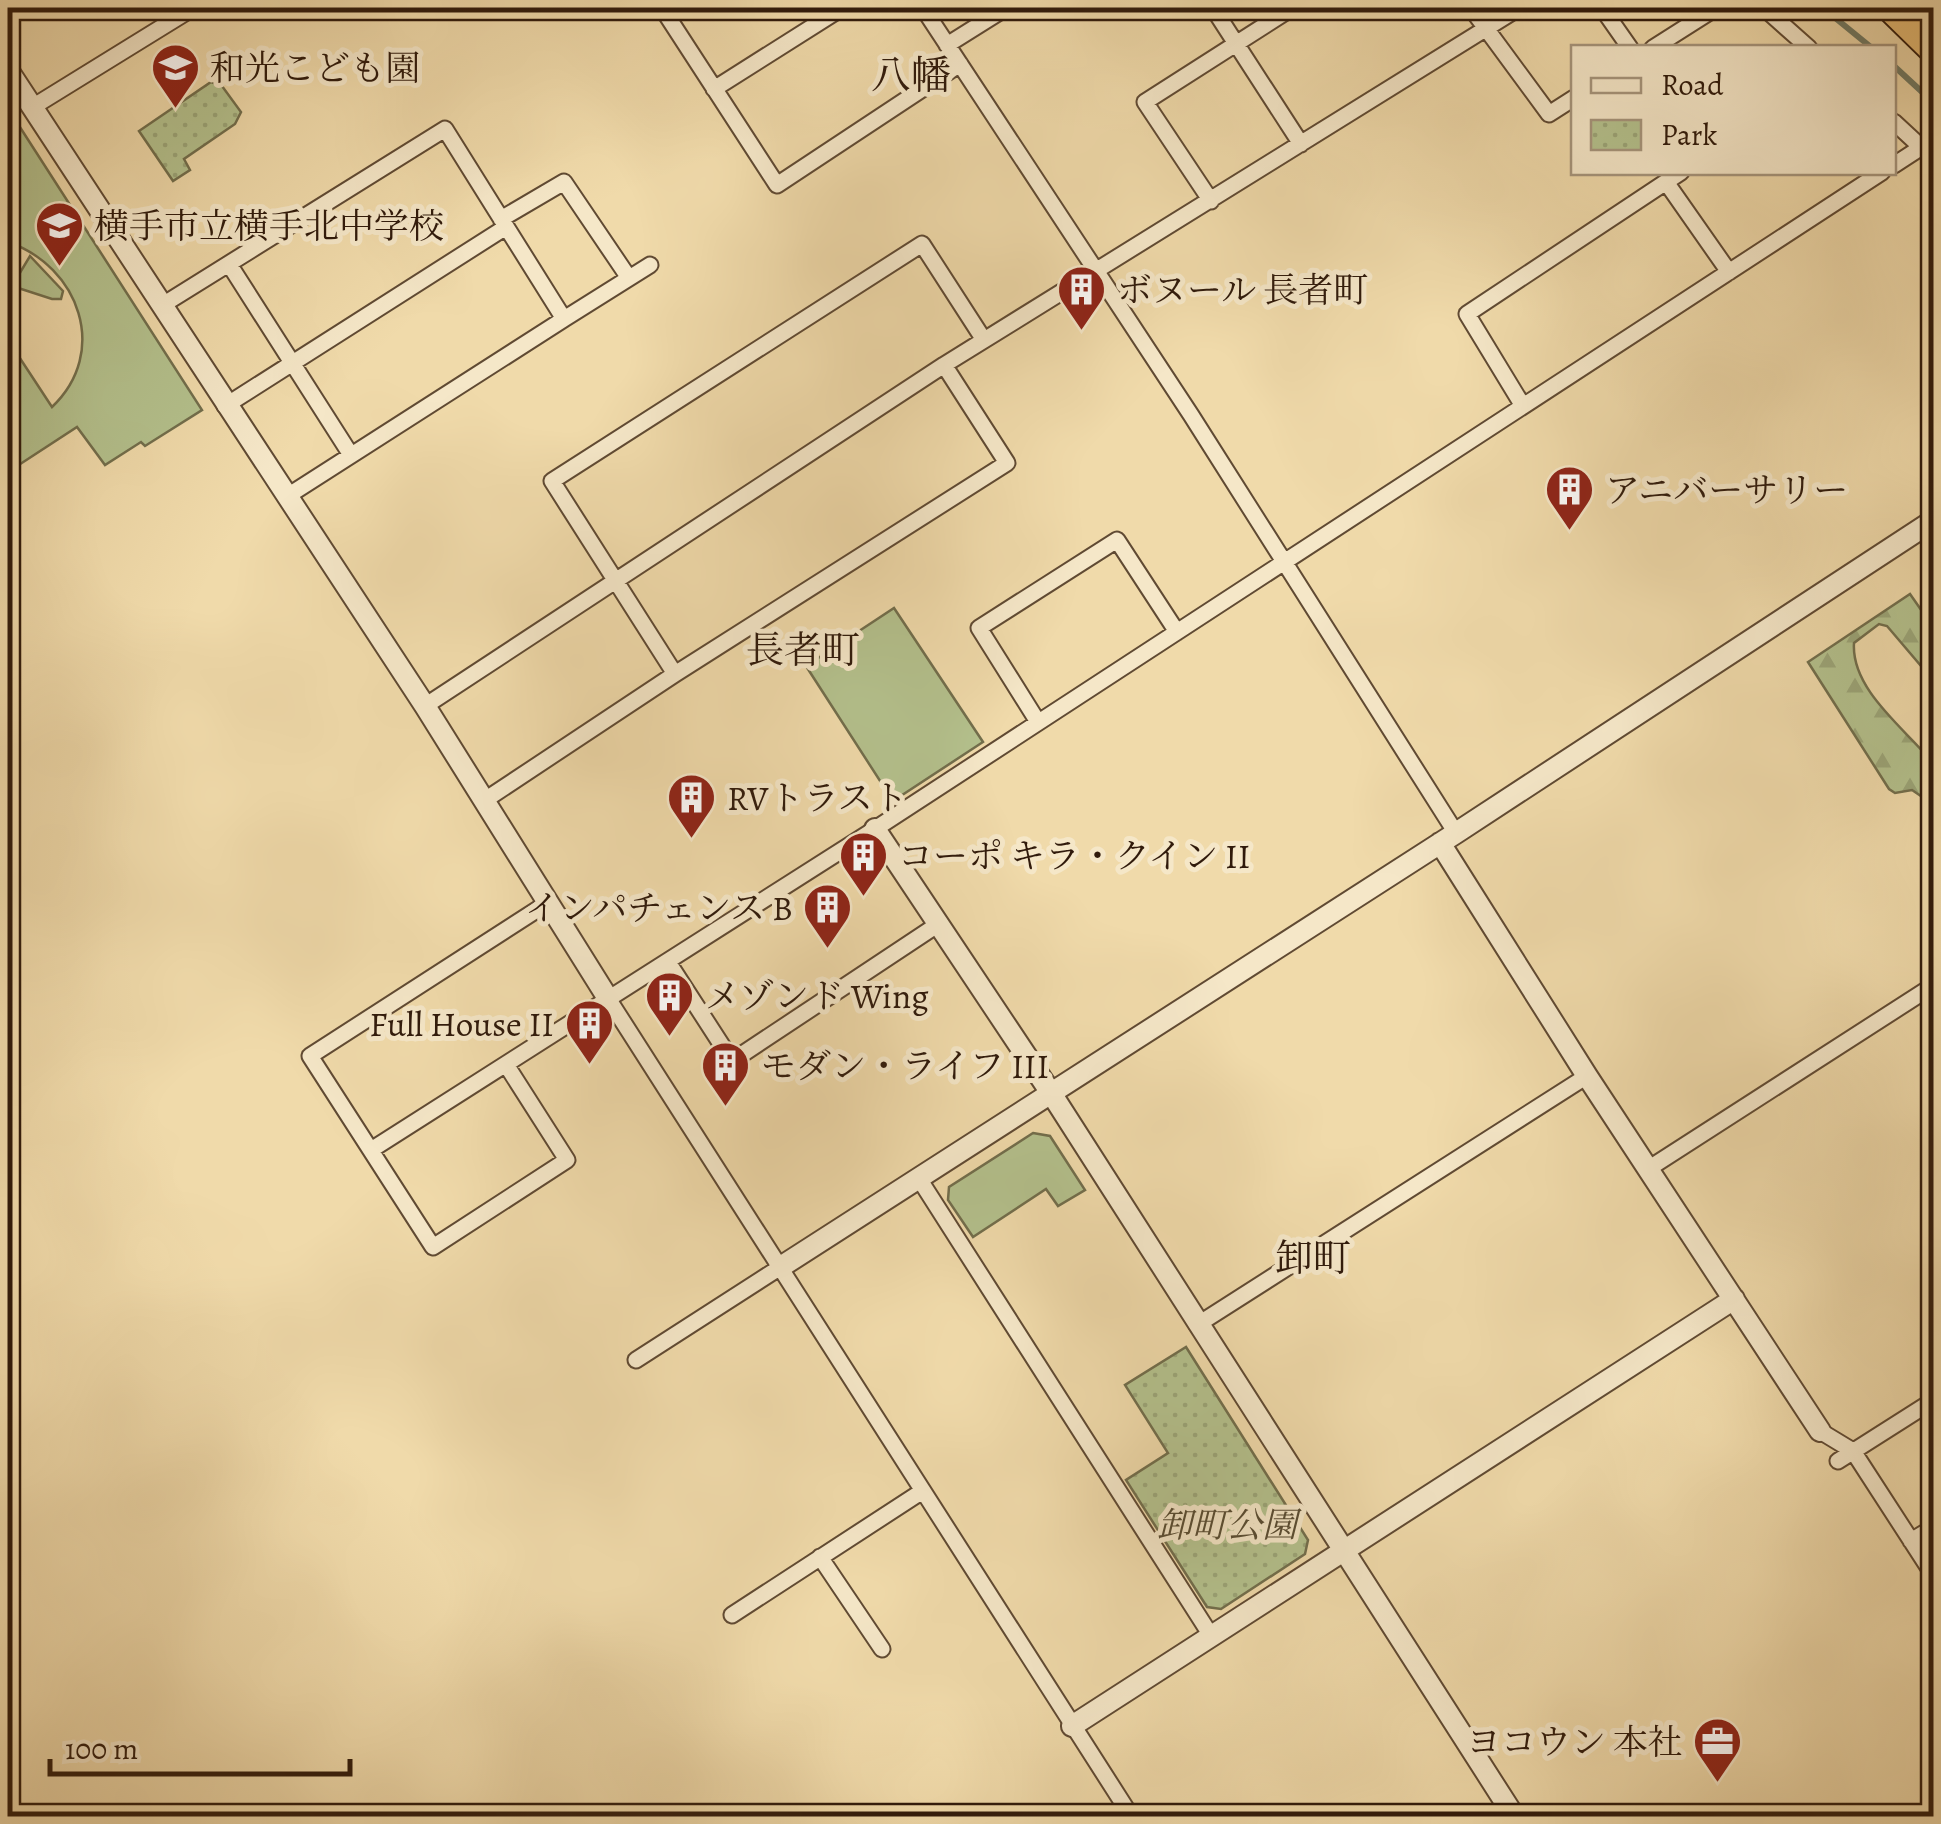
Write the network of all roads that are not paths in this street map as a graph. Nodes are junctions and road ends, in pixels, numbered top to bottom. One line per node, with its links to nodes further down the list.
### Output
1 (192, 8): 25 (street)
2 (662, 8): 23 (street)
3 (842, 8): 23 (street)
4 (923, 8): 16 (street)
5 (1006, 8): 16 (street)
6 (1213, 8): 15 (street)
7 (1292, 8): 15 (street)
8 (1471, 8): 14 (street)
9 (1519, 8): 14 (street)
10 (1602, 8): 17 (street)
11 (1716, 8): 18 (street)
12 (1764, 8): 19 (street)
13 (1889, 8): 20 (highway)
14 (1486, 29): 24 (street); 28 (street)
15 (1236, 43): 28 (street); 33 (street)
16 (947, 45): 21 (street)
17 (1628, 45)
18 (1658, 45)
19 (1806, 45)
20 (1934, 52)
21 (960, 64): 23 (street); 37 (street)
22 (8, 70): 25 (street)
23 (714, 89)
24 (1571, 100)
25 (20, 101): 40 (street)
26 (1896, 123): 27 (street)
27 (1927, 143): 29 (street)
28 (1301, 144): 33 (street)
29 (1896, 164)
30 (1676, 175): 32 (street)
31 (1877, 175): 38 (street)
32 (1666, 182): 38 (street); 46 (street)
33 (1211, 201): 37 (street)
34 (504, 223): 35 (street); 39 (street); 41 (street); 43 (street)
35 (229, 264): 40 (street); 43 (street)
36 (650, 265): 39 (street)
37 (1097, 270): 42 (street); 50 (street)
38 (1729, 272): 46 (street)
39 (629, 278): 41 (street)
40 (161, 306): 45 (street)
41 (564, 319): 47 (street)
42 (984, 340): 44 (street); 51 (street)
43 (292, 363): 45 (street); 47 (street)
44 (944, 365): 51 (street); 53 (street)
45 (225, 406): 48 (street)
46 (1523, 406): 50 (street)
47 (351, 455): 48 (street)
48 (286, 497): 54 (street)
49 (1934, 520): 58 (street)
50 (1283, 564): 52 (street); 58 (street)
51 (616, 579): 53 (street); 54 (street)
52 (1177, 632): 55 (street); 55 (street)
53 (675, 674): 56 (street)
54 (425, 706): 56 (street)
55 (1038, 722): 57 (street)
56 (485, 800): 59 (street)
57 (876, 829): 60 (street); 61 (street)
58 (1448, 838): 65 (street); 66 (street)
59 (548, 902): 63 (street); 67 (street)
60 (940, 924): 61 (street); 66 (street)
61 (668, 962): 63 (street)
62 (1934, 985): 68 (street)
63 (609, 1000): 64 (street); 70 (street)
64 (507, 1066): 67 (street); 67 (street)
65 (1587, 1076): 68 (street); 72 (street)
66 (1050, 1093): 69 (street); 72 (street)
67 (371, 1150)
68 (1648, 1169): 71 (street)
69 (918, 1177): 70 (street); 85 (street)
70 (780, 1268): 73 (street); 78 (street)
71 (1734, 1299): 75 (street); 81 (street)
72 (1197, 1325): 81 (street)
73 (636, 1360)
74 (1934, 1400): 76 (street)
75 (1820, 1430): 76 (street)
76 (1853, 1451): 77 (street); 80 (street)
77 (1838, 1461)
78 (922, 1492): 82 (street); 87 (street)
79 (1934, 1526): 80 (street)
80 (1911, 1541): 83 (street)
81 (1344, 1552): 85 (street); 89 (street)
82 (820, 1558): 84 (street); 86 (street)
83 (1934, 1576)
84 (732, 1615)
85 (1210, 1634): 87 (street)
86 (882, 1649)
87 (1072, 1726): 88 (street)
88 (1131, 1816)
89 (1514, 1816)

